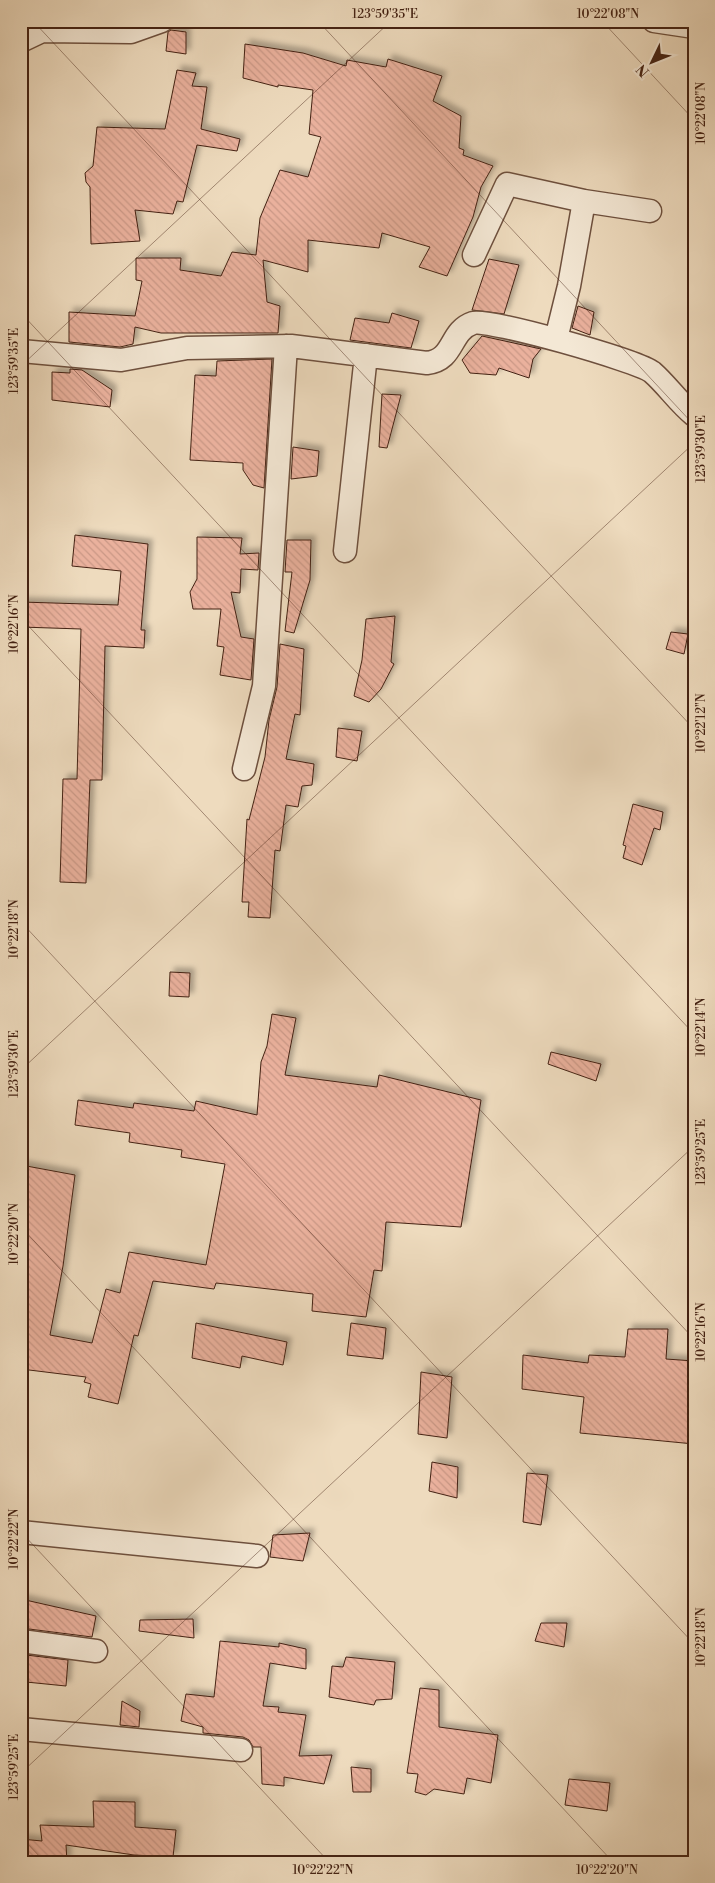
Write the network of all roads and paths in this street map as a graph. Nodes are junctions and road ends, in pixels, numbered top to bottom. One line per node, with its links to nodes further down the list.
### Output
1 (162, 21): 4 (street)
2 (654, 21): 3 (street)
3 (694, 27)
4 (21, 40)
5 (584, 201): 6 (street); 7 (street); 8 (street)
6 (650, 211)
7 (474, 255)
8 (556, 339): 11 (street); 12 (street)
9 (286, 346): 10 (street); 11 (street); 14 (street)
10 (21, 351)
11 (366, 355): 13 (street)
12 (694, 416)
13 (345, 551)
14 (244, 769)
15 (21, 1532): 16 (street)
16 (257, 1556)
17 (21, 1641): 18 (street)
18 (96, 1651)
19 (21, 1729): 20 (street)
20 (241, 1750)

